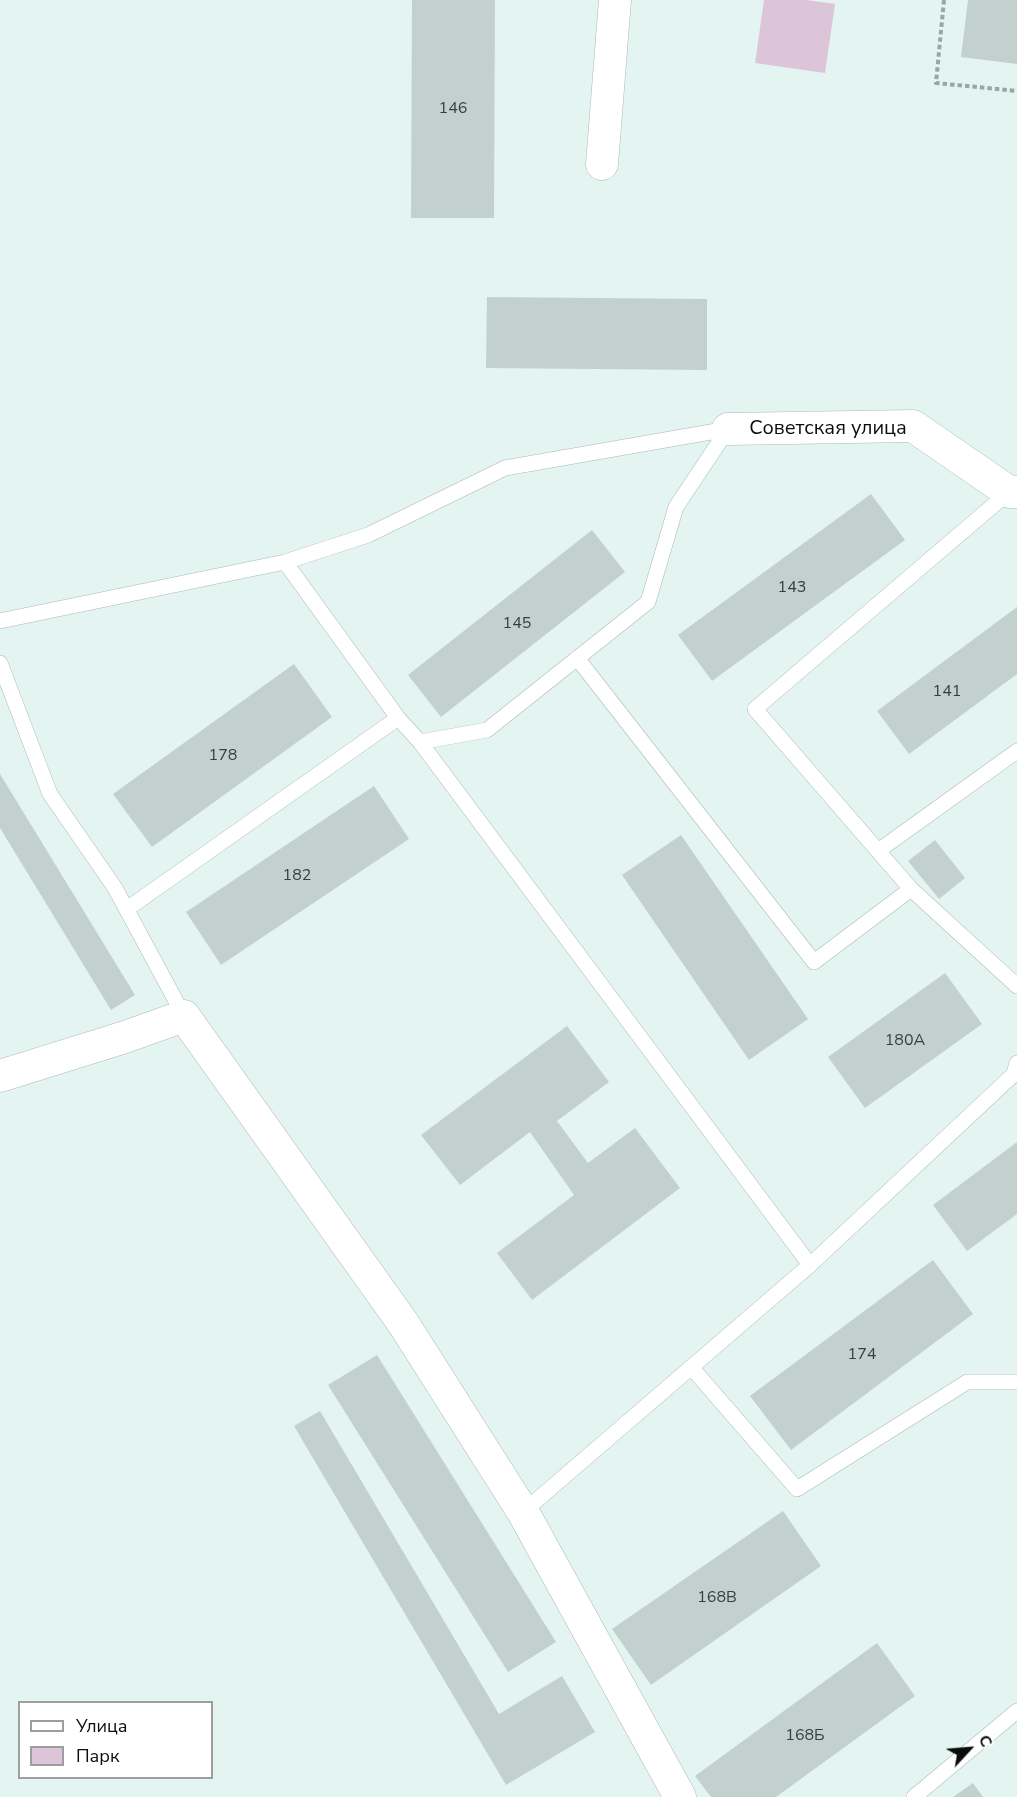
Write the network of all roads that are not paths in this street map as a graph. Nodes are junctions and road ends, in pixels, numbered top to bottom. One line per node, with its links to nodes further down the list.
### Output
1 (615, 0): 2 (street)
2 (602, 164)
3 (729, 429): 4 (street, Советская улица); 5 (lane); 7 (lane)
4 (1013, 492): 12 (lane)
5 (285, 562): 6 (lane); 9 (lane)
6 (0, 621)
7 (577, 658): 10 (lane); 13 (lane)
8 (0, 663): 14 (lane)
9 (398, 718): 10 (lane); 14 (lane)
10 (420, 742): 19 (lane)
11 (1017, 751): 12 (lane)
12 (878, 851): 13 (lane)
13 (911, 889): 15 (lane)
14 (127, 909): 16 (lane)
15 (1017, 986)
16 (184, 1016): 18 (street); 22 (street)
17 (1017, 1063): 19 (lane)
18 (0, 1076)
19 (810, 1265): 20 (lane)
20 (691, 1367): 21 (lane); 22 (lane)
21 (1017, 1382)
22 (523, 1512): 24 (street)
23 (1017, 1711): 25 (lane)
24 (680, 1797)
25 (914, 1797)

